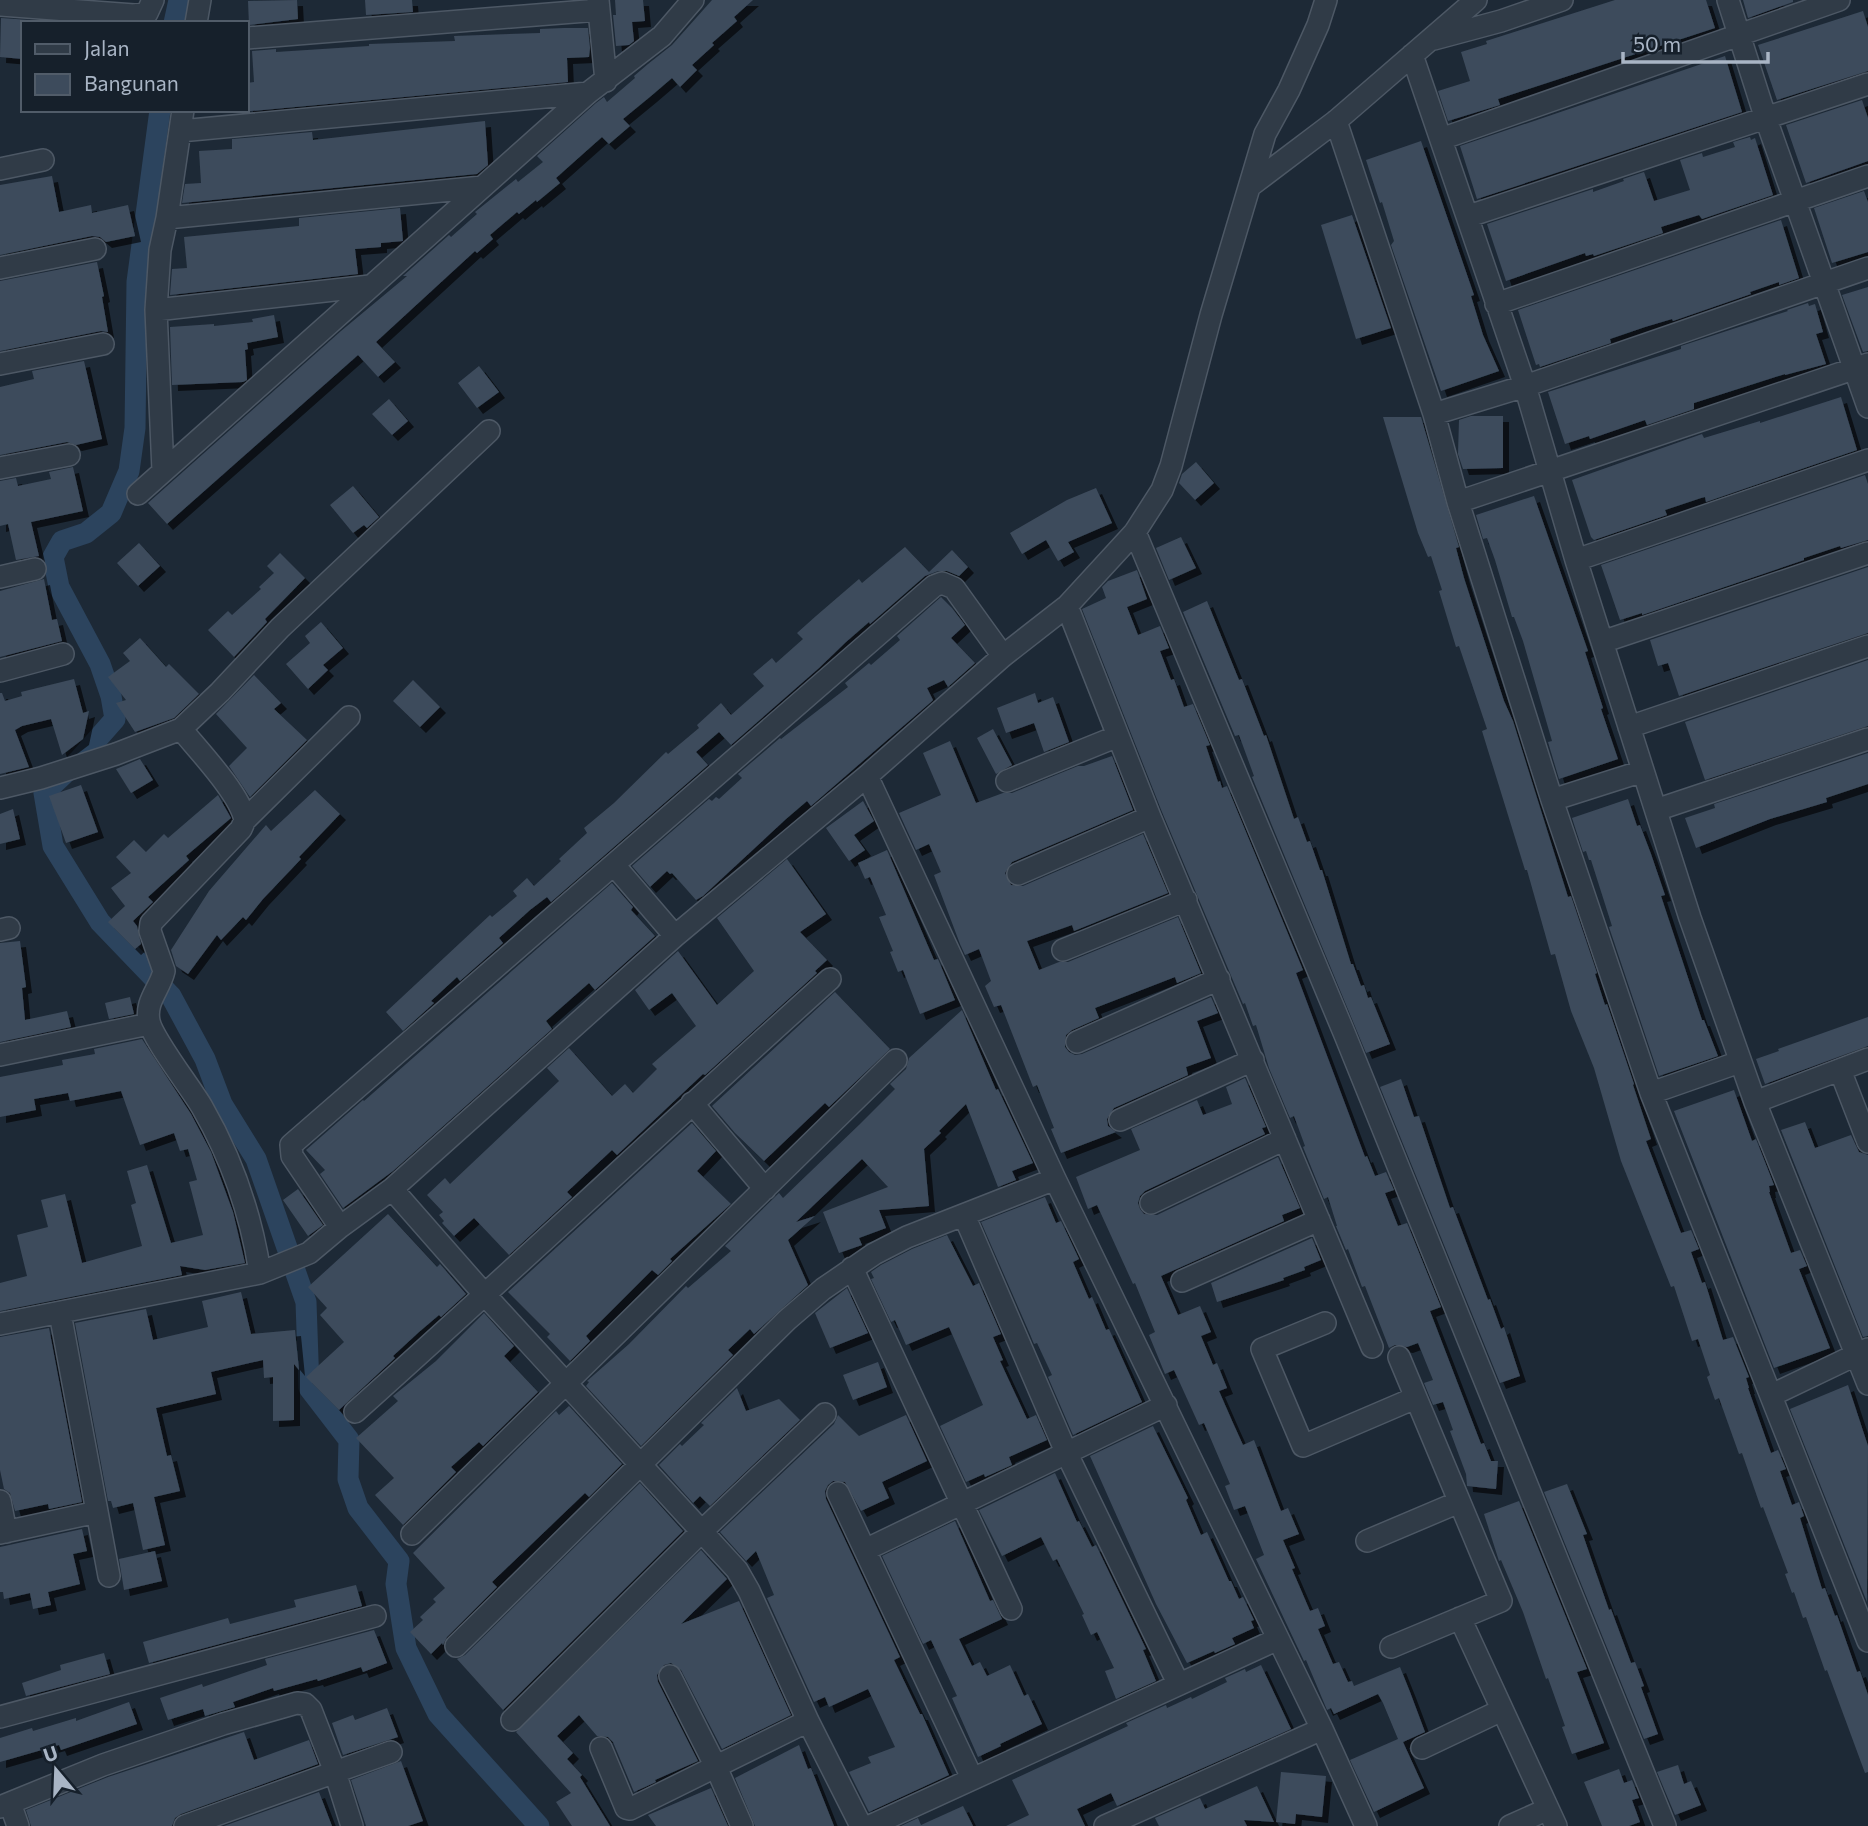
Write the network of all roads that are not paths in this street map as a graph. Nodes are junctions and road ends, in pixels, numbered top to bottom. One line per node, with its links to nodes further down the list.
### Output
1 (153, 0): 10 (street)
2 (200, 0): 12 (street)
3 (692, 0): 17 (street)
4 (1326, 0): 27 (street)
5 (1476, 0): 15 (street)
6 (1562, 0): 15 (street)
7 (1728, 0): 13 (street)
8 (1839, 0): 13 (street)
9 (0, 5): 10 (street)
10 (60, 5)
11 (599, 5): 14 (street); 17 (street)
12 (196, 21)
13 (1739, 34): 20 (street); 23 (street)
14 (248, 38)
15 (1429, 40): 16 (street)
16 (1412, 55): 22 (street); 23 (street)
17 (606, 80): 19 (street)
18 (1868, 84): 20 (street)
19 (588, 93): 21 (street); 28 (street)
20 (1766, 119): 29 (street); 30 (street)
21 (182, 121): 31 (street)
22 (1336, 121): 27 (street); 44 (street)
23 (1441, 139): 30 (street)
24 (43, 160): 25 (street)
25 (0, 169)
26 (1868, 176): 29 (street)
27 (1250, 186): 53 (street)
28 (482, 187): 31 (street); 36 (street)
29 (1796, 201): 35 (street); 37 (street)
30 (1469, 216): 37 (street)
31 (167, 218): 38 (street)
32 (95, 249): 33 (street)
33 (0, 268)
34 (1868, 268): 35 (street)
35 (1825, 283): 41 (street); 42 (street)
36 (370, 286): 38 (street); 49 (street)
37 (1496, 304): 42 (street)
38 (156, 310): 49 (street)
39 (103, 344): 40 (street)
40 (0, 364)
41 (1862, 366): 43 (street); 50 (street)
42 (1525, 386): 44 (street); 50 (street)
43 (1868, 407)
44 (1434, 415): 52 (street)
45 (489, 431): 66 (street)
46 (69, 456): 48 (street)
47 (1868, 460): 55 (street)
48 (0, 468)
49 (163, 471): 51 (street)
50 (1552, 472): 52 (street); 55 (street)
51 (138, 494)
52 (1458, 502): 73 (street)
53 (1135, 532): 58 (street); 166 (street)
54 (1868, 553): 59 (street)
55 (1576, 560): 59 (street)
56 (35, 569): 57 (street)
57 (0, 577)
58 (1067, 606): 62 (street); 67 (street)
59 (1602, 642): 65 (street)
60 (1868, 646): 65 (street)
61 (63, 654): 63 (street)
62 (1003, 656): 70 (street); 77 (street)
63 (0, 671)
64 (349, 717): 76 (street)
65 (1629, 727): 69 (street)
66 (181, 729): 72 (street); 76 (street)
67 (1118, 736): 71 (street); 75 (street)
68 (1868, 739): 74 (street)
69 (1643, 771): 73 (street); 74 (street)
70 (867, 776): 80 (street); 98 (street)
71 (1007, 781)
72 (0, 788)
73 (1552, 800): 92 (street)
74 (1656, 810): 93 (street)
75 (1150, 817): 78 (street); 79 (street)
76 (245, 820): 84 (street)
77 (614, 865): 80 (street); 104 (street)
78 (1018, 874)
79 (1186, 900): 81 (street); 83 (street)
80 (675, 936): 99 (street)
81 (1063, 950)
82 (830, 979): 94 (street)
83 (1219, 979): 85 (street); 89 (street)
84 (149, 1024): 86 (street); 106 (street)
85 (1077, 1042)
86 (0, 1055)
87 (1868, 1059): 91 (street)
88 (896, 1060): 100 (street)
89 (1253, 1060): 95 (street); 96 (street)
90 (1731, 1065): 92 (street)
91 (1840, 1069): 93 (street); 97 (street)
92 (1651, 1093): 117 (street)
93 (1755, 1102): 113 (street)
94 (692, 1103): 100 (street); 108 (street)
95 (1120, 1120)
96 (1285, 1139): 101 (street); 103 (street)
97 (1868, 1142)
98 (1055, 1179): 102 (street); 119 (street)
99 (392, 1189): 104 (street); 108 (street)
100 (765, 1189): 115 (street)
101 (1151, 1203)
102 (964, 1215): 105 (street); 122 (street)
103 (1319, 1220): 107 (street); 112 (street)
104 (340, 1227): 106 (street)
105 (852, 1268): 123 (street); 127 (street)
106 (267, 1270): 109 (street)
107 (1182, 1281)
108 (485, 1295): 115 (street); 120 (street)
109 (60, 1312): 111 (street); 128 (street)
110 (1325, 1323): 118 (street)
111 (0, 1324)
112 (1372, 1347)
113 (1862, 1352): 116 (street); 117 (street)
114 (1399, 1356): 118 (street)
115 (565, 1383): 123 (street); 131 (street)
116 (1868, 1384)
117 (1772, 1395): 139 (street)
118 (1415, 1398): 126 (street)
119 (1166, 1405): 122 (street); 138 (street)
120 (355, 1412)
121 (825, 1414): 130 (street)
122 (1066, 1452): 127 (street); 143 (street)
123 (640, 1464): 130 (street); 140 (street)
124 (838, 1493): 133 (street)
125 (0, 1501): 129 (street)
126 (1459, 1502): 132 (street); 137 (street)
127 (962, 1504): 133 (street); 135 (street)
128 (97, 1512): 129 (street); 134 (street)
129 (3, 1532)
130 (701, 1532): 146 (street); 147 (street)
131 (412, 1534)
132 (1367, 1541)
133 (865, 1550): 154 (street)
134 (109, 1576)
135 (1011, 1609)
136 (375, 1616): 145 (street)
137 (1460, 1618): 141 (street); 144 (street)
138 (1278, 1639): 143 (street); 148 (street)
139 (1868, 1640)
140 (456, 1646)
141 (1391, 1647)
142 (670, 1676): 152 (street)
143 (1178, 1683): 154 (street)
144 (1502, 1710): 150 (street); 156 (street)
145 (0, 1717)
146 (512, 1720)
147 (808, 1721): 152 (street); 161 (street)
148 (1322, 1729): 163 (street); 164 (street)
149 (601, 1748): 152 (street)
150 (1422, 1748)
151 (391, 1752): 153 (street)
152 (716, 1767): 160 (street)
153 (335, 1772): 155 (street); 158 (street); 159 (street)
154 (972, 1778): 162 (street)
155 (5, 1805): 157 (street)
156 (1552, 1817): 165 (street)
157 (18, 1826)
158 (185, 1826)
159 (352, 1826)
160 (742, 1826)
161 (862, 1826)
162 (870, 1826)
163 (1105, 1826)
164 (1366, 1826)
165 (1510, 1826)
166 (1665, 1826)

